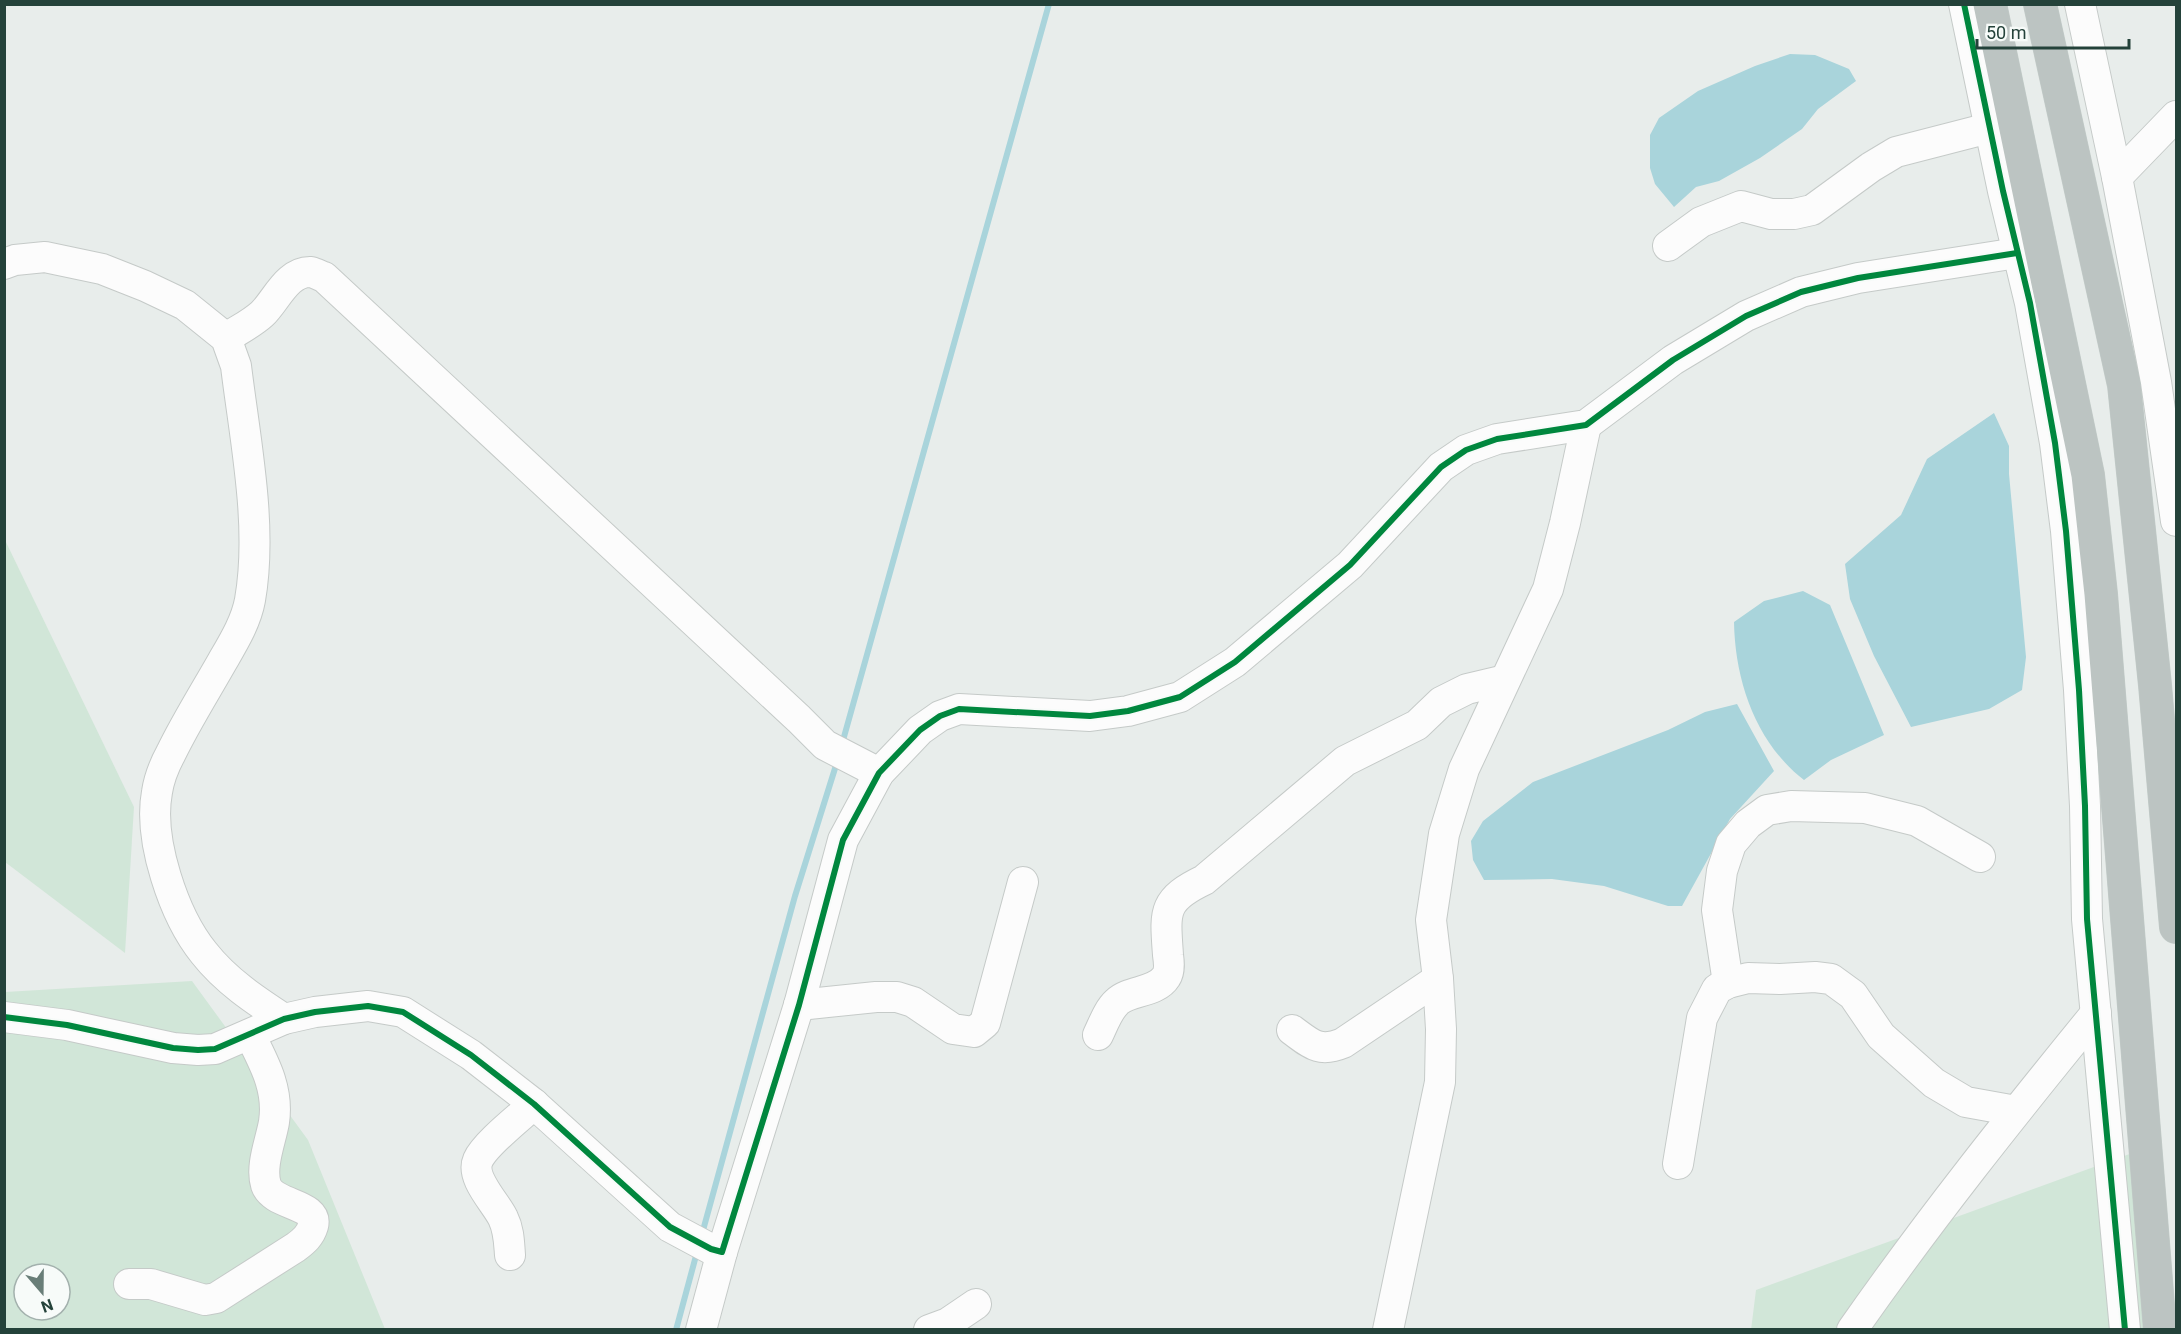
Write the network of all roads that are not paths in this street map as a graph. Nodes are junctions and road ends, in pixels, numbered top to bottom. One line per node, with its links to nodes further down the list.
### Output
1 (1964, 4): 6 (street)
2 (1990, 4): 41 (highway)
3 (2040, 4): 19 (highway)
4 (2080, 4): 7 (street)
5 (2176, 116): 7 (street)
6 (1989, 128): 8 (street); 9 (street)
7 (2117, 177): 13 (street)
8 (1668, 246)
9 (2018, 253): 12 (street); 23 (street)
10 (4, 264): 11 (street)
11 (226, 338): 16 (street); 25 (street)
12 (1586, 425): 15 (street); 16 (street)
13 (2170, 444): 14 (street)
14 (2176, 521)
15 (1505, 680): 20 (street); 28 (street)
16 (869, 768): 22 (street)
17 (1980, 856): 21 (street)
18 (1023, 882): 22 (street)
19 (2176, 927)
20 (1438, 979): 26 (street); 38 (street)
21 (1728, 983): 30 (street); 31 (street)
22 (799, 1005): 32 (street)
23 (2096, 1013): 30 (street); 40 (street)
24 (4, 1017): 27 (street)
25 (284, 1019): 27 (street); 29 (street)
26 (1292, 1030)
27 (250, 1035): 34 (street)
28 (1098, 1035)
29 (534, 1104): 32 (street); 33 (street)
30 (2016, 1111): 39 (street)
31 (1678, 1164)
32 (716, 1251): 36 (street)
33 (510, 1255)
34 (129, 1284)
35 (976, 1304): 37 (street)
36 (701, 1329)
37 (928, 1329)
38 (1388, 1329)
39 (1852, 1329)
40 (2125, 1329)
41 (2160, 1329)

